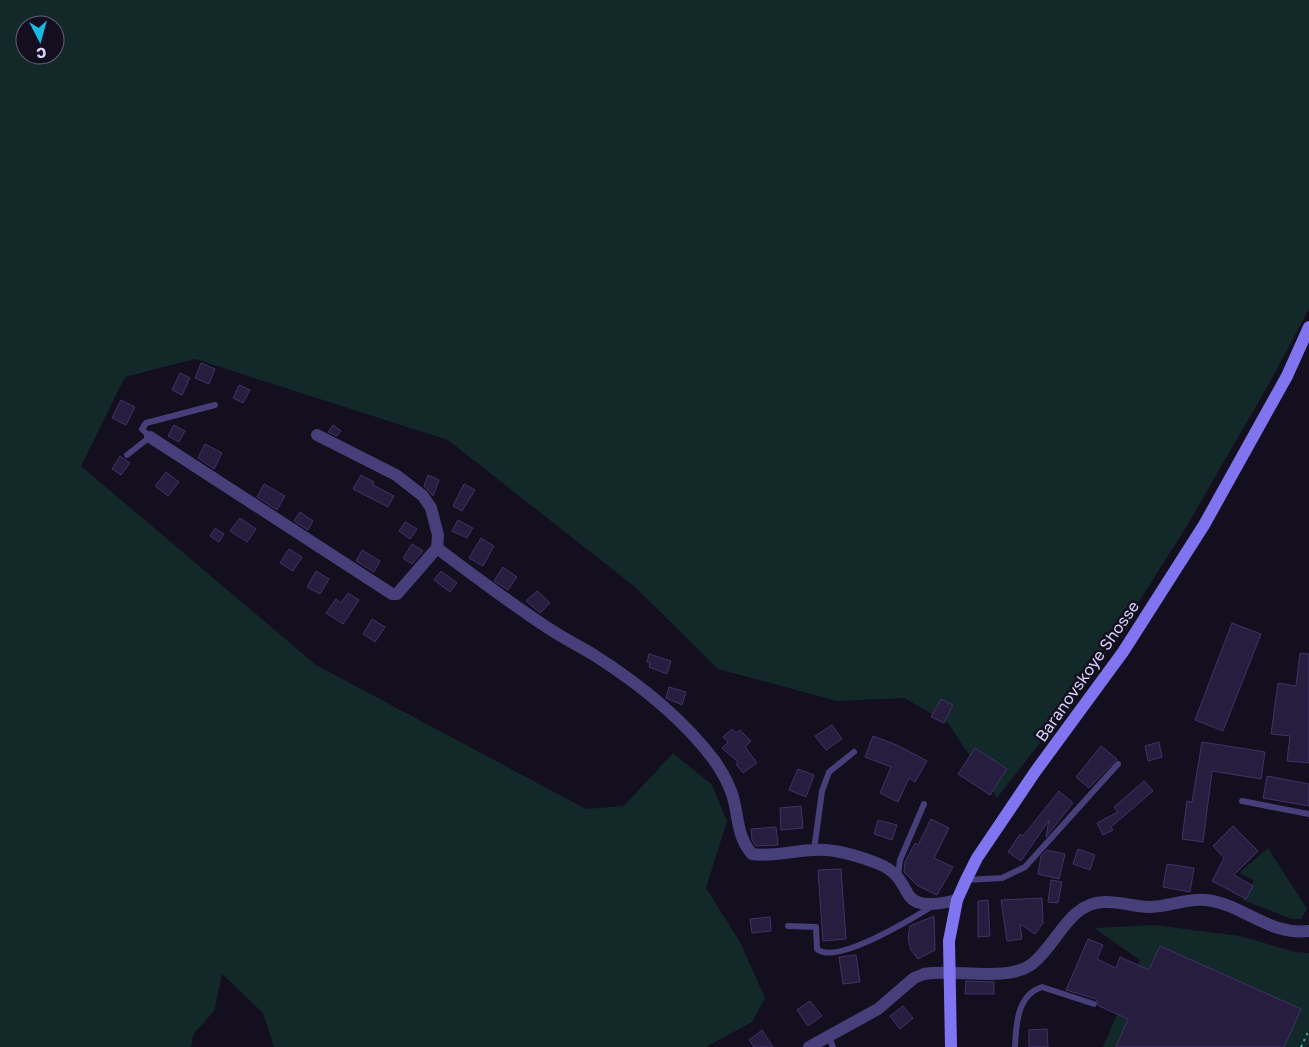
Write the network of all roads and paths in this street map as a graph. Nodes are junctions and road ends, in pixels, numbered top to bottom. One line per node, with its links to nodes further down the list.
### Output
1 (1309, 327): 14 (main road, Baranovskoye Shosse)
2 (215, 405): 4 (lane)
3 (317, 435): 6 (street)
4 (150, 438): 5 (lane); 6 (street)
5 (127, 455)
6 (437, 548): 12 (street)
7 (854, 752): 12 (lane)
8 (1118, 764): 14 (lane)
9 (1242, 800): 11 (lane)
10 (924, 804): 13 (lane)
11 (1309, 814)
12 (814, 850): 13 (street)
13 (898, 878): 16 (street)
14 (966, 880): 15 (main road, Baranovskoye Shosse)
15 (957, 900): 16 (street); 19 (main road, Baranovskoye Shosse)
16 (936, 905): 17 (lane)
17 (788, 926)
18 (1309, 931): 19 (street)
19 (950, 972): 22 (street); 24 (main road, Baranovskoye Shosse)
20 (1094, 1004): 25 (lane)
21 (1309, 1030): 26 (path)
22 (831, 1041): 23 (street)
23 (809, 1047)
24 (951, 1047)
25 (1015, 1047)
26 (1301, 1047)

